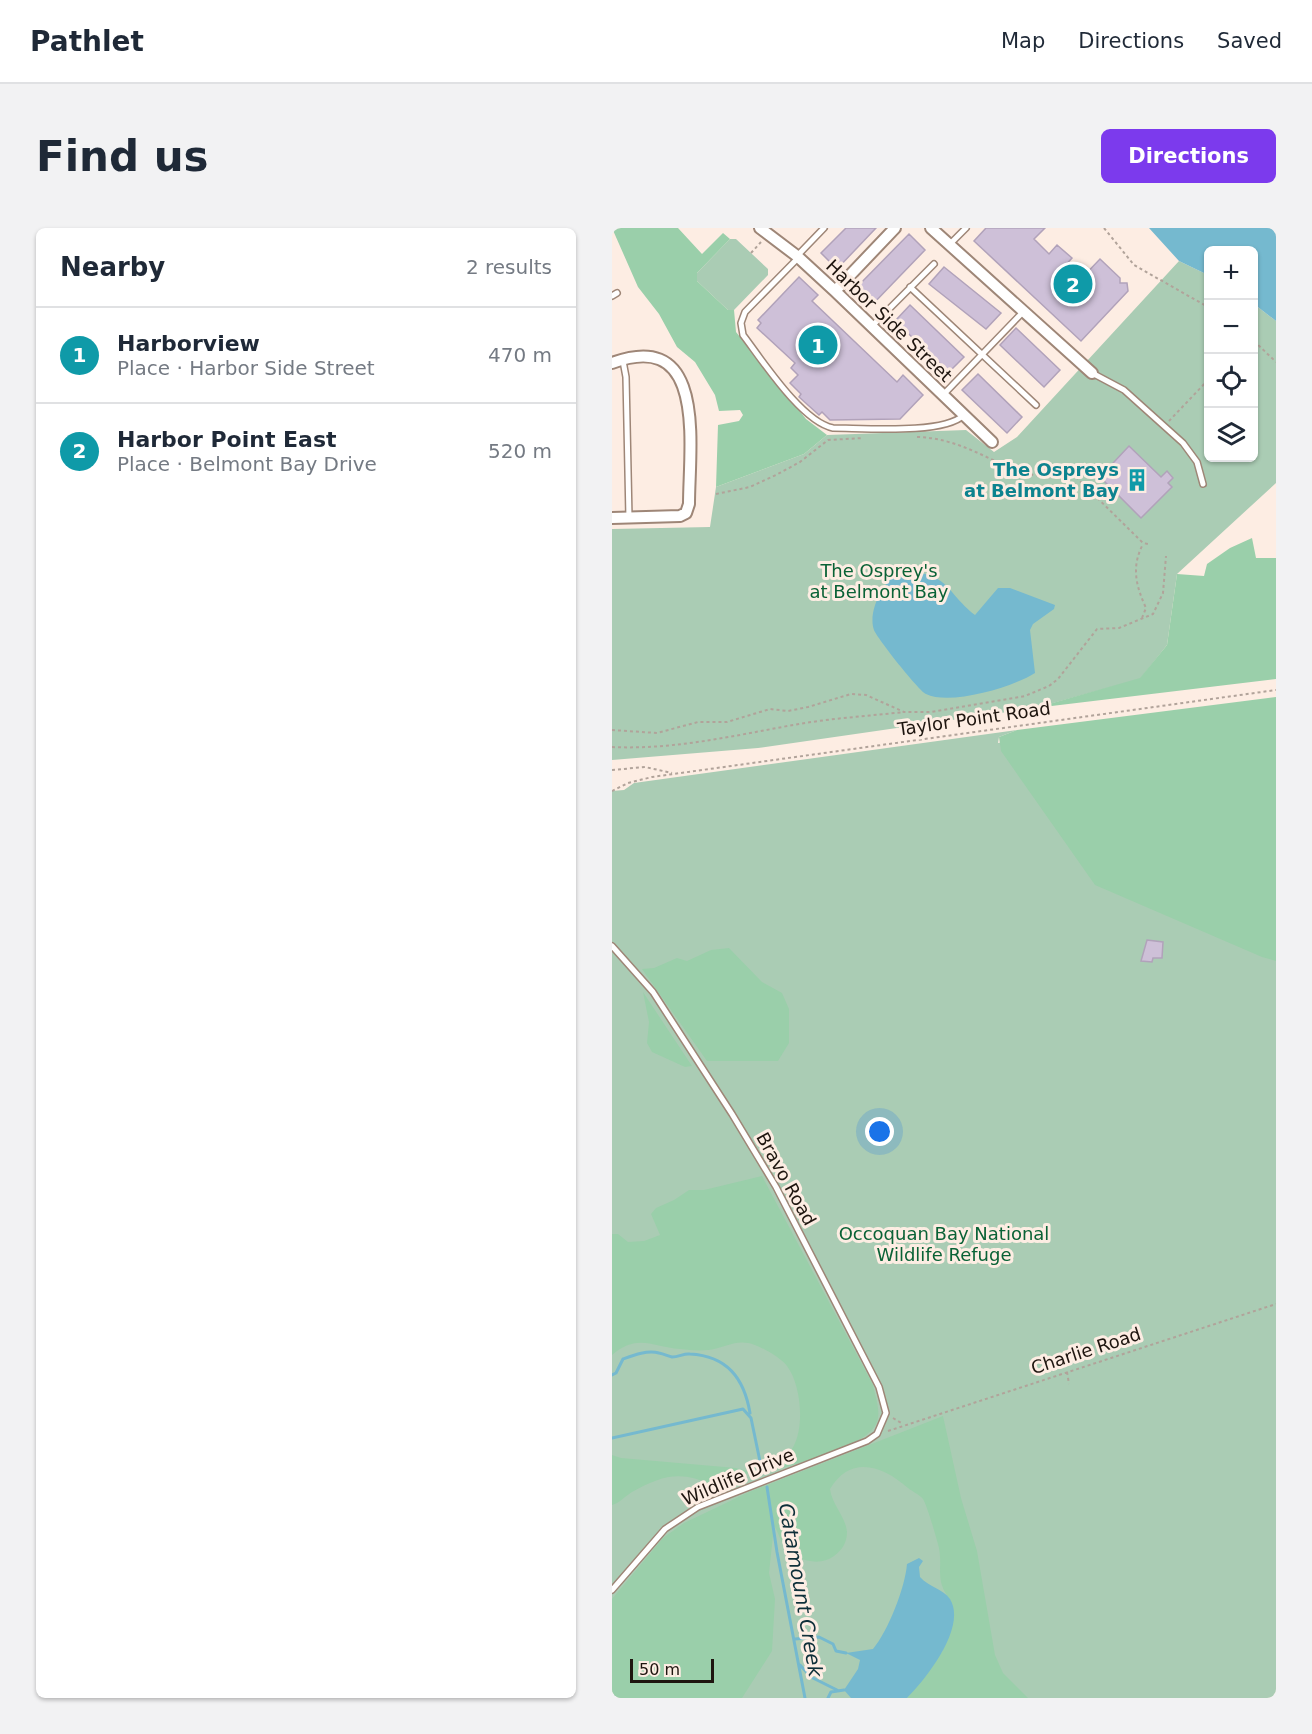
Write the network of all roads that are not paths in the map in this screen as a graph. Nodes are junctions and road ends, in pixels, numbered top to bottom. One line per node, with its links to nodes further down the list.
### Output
1 (824, 228): 7 (lane)
2 (895, 228): 10 (street)
3 (931, 228): 6 (street)
4 (966, 228): 6 (lane)
5 (764, 231): 7 (street, Harbor Side Street)
6 (949, 246): 11 (street)
7 (798, 256): 10 (street, Harbor Side Street); 18 (lane)
8 (934, 264): 9 (lane)
9 (910, 287): 12 (lane); 13 (lane)
10 (835, 291): 12 (street, Harbor Side Street)
11 (1024, 311): 13 (lane); 15 (street)
12 (872, 326): 16 (street, Harbor Side Street)
13 (983, 354): 16 (lane); 17 (lane)
14 (617, 361): 22 (lane); 22 (street)
15 (1092, 373): 20 (lane)
16 (943, 395): 18 (street, Harbor Side Street)
17 (1036, 405)
18 (964, 415): 19 (street, Harbor Side Street)
19 (992, 442)
20 (1203, 484)
21 (612, 518): 22 (street)
22 (628, 518)
23 (612, 946): 24 (lane, Bravo Road)
24 (867, 1441): 25 (lane, Wildlife Drive)
25 (612, 1590)

